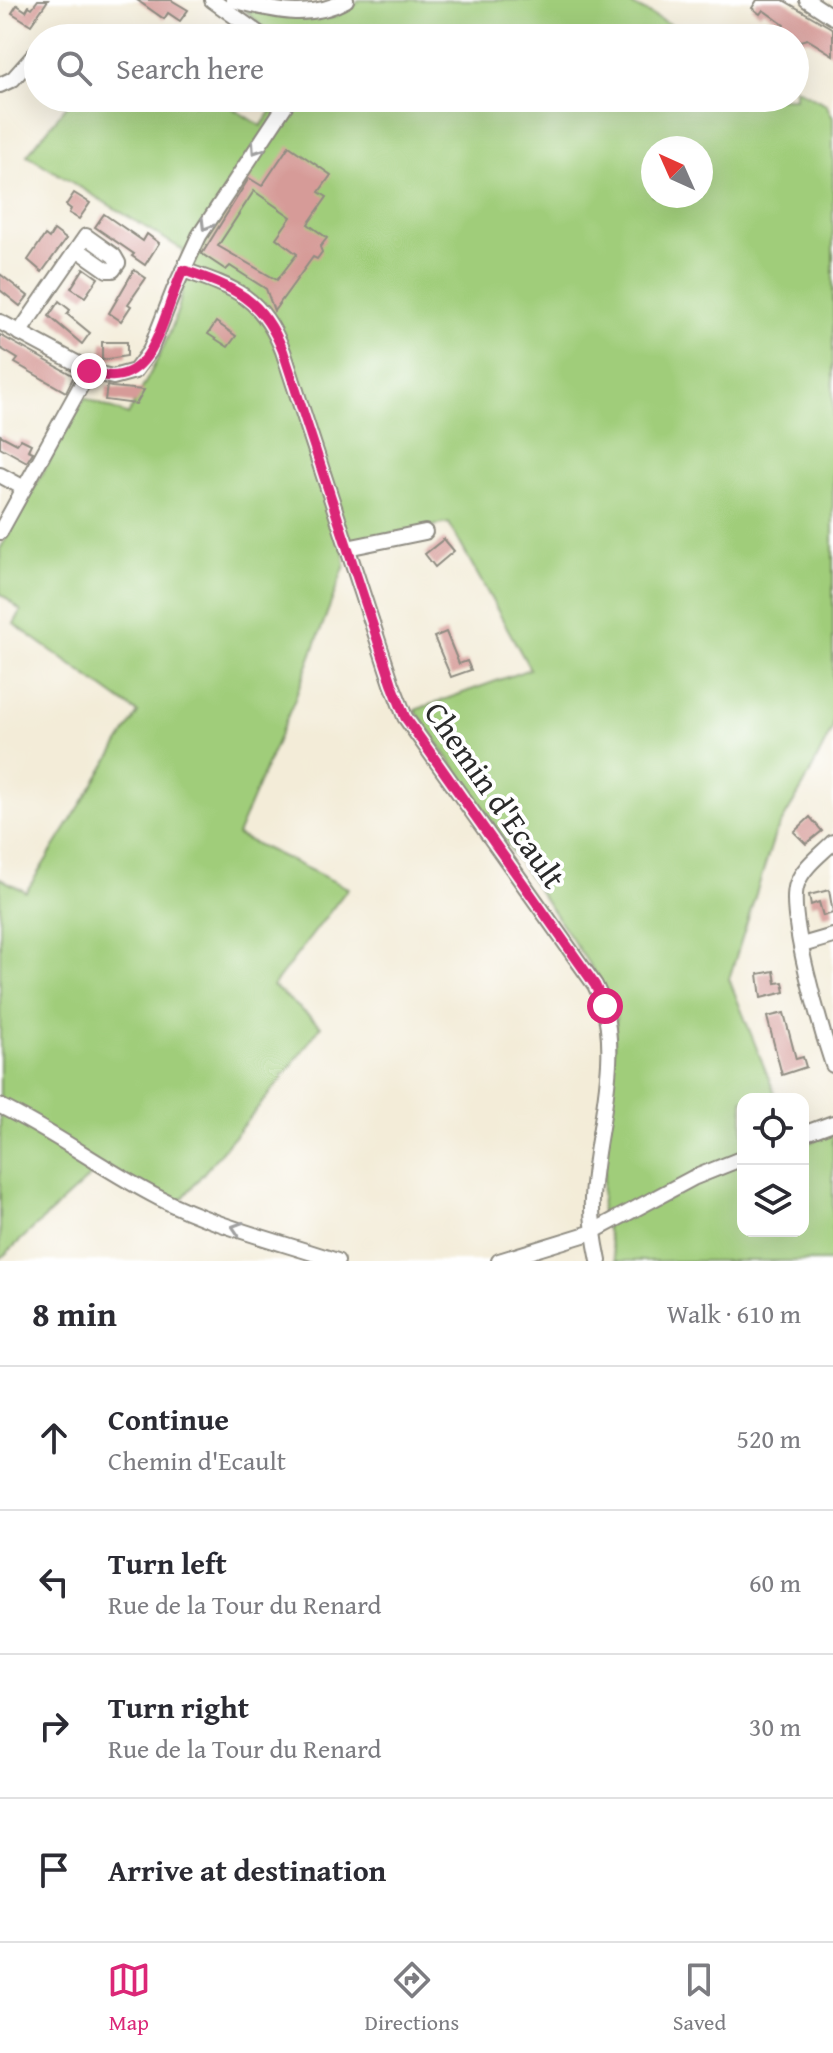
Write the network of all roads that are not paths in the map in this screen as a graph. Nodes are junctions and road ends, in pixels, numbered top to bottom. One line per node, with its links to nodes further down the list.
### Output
1 (212, 0): 6 (street)
2 (346, 0): 4 (street)
3 (807, 0): 5 (street)
4 (237, 1)
5 (833, 17)
6 (245, 24)
7 (24, 67): 8 (street)
8 (0, 85)
9 (281, 112): 11 (street, one-way to 11)
10 (77, 249): 13 (street)
11 (183, 270): 14 (street); 19 (street, Chemin d'Ecault)
12 (0, 322): 13 (street)
13 (19, 333): 14 (street)
14 (89, 371): 16 (street)
15 (0, 475): 16 (street)
16 (24, 488): 17 (street)
17 (0, 532)
18 (425, 532): 19 (street)
19 (347, 548): 28 (street, Chemin d'Ecault)
20 (833, 842): 22 (street)
21 (833, 936): 22 (street)
22 (802, 945): 23 (street)
23 (832, 1057)
24 (0, 1106): 29 (street, one-way to 24)
25 (833, 1123): 26 (street)
26 (809, 1132)
27 (737, 1160): 28 (street)
28 (595, 1231): 30 (street); 31 (street, Chemin d'Ecault)
29 (337, 1261)
30 (499, 1261)
31 (599, 1261)

